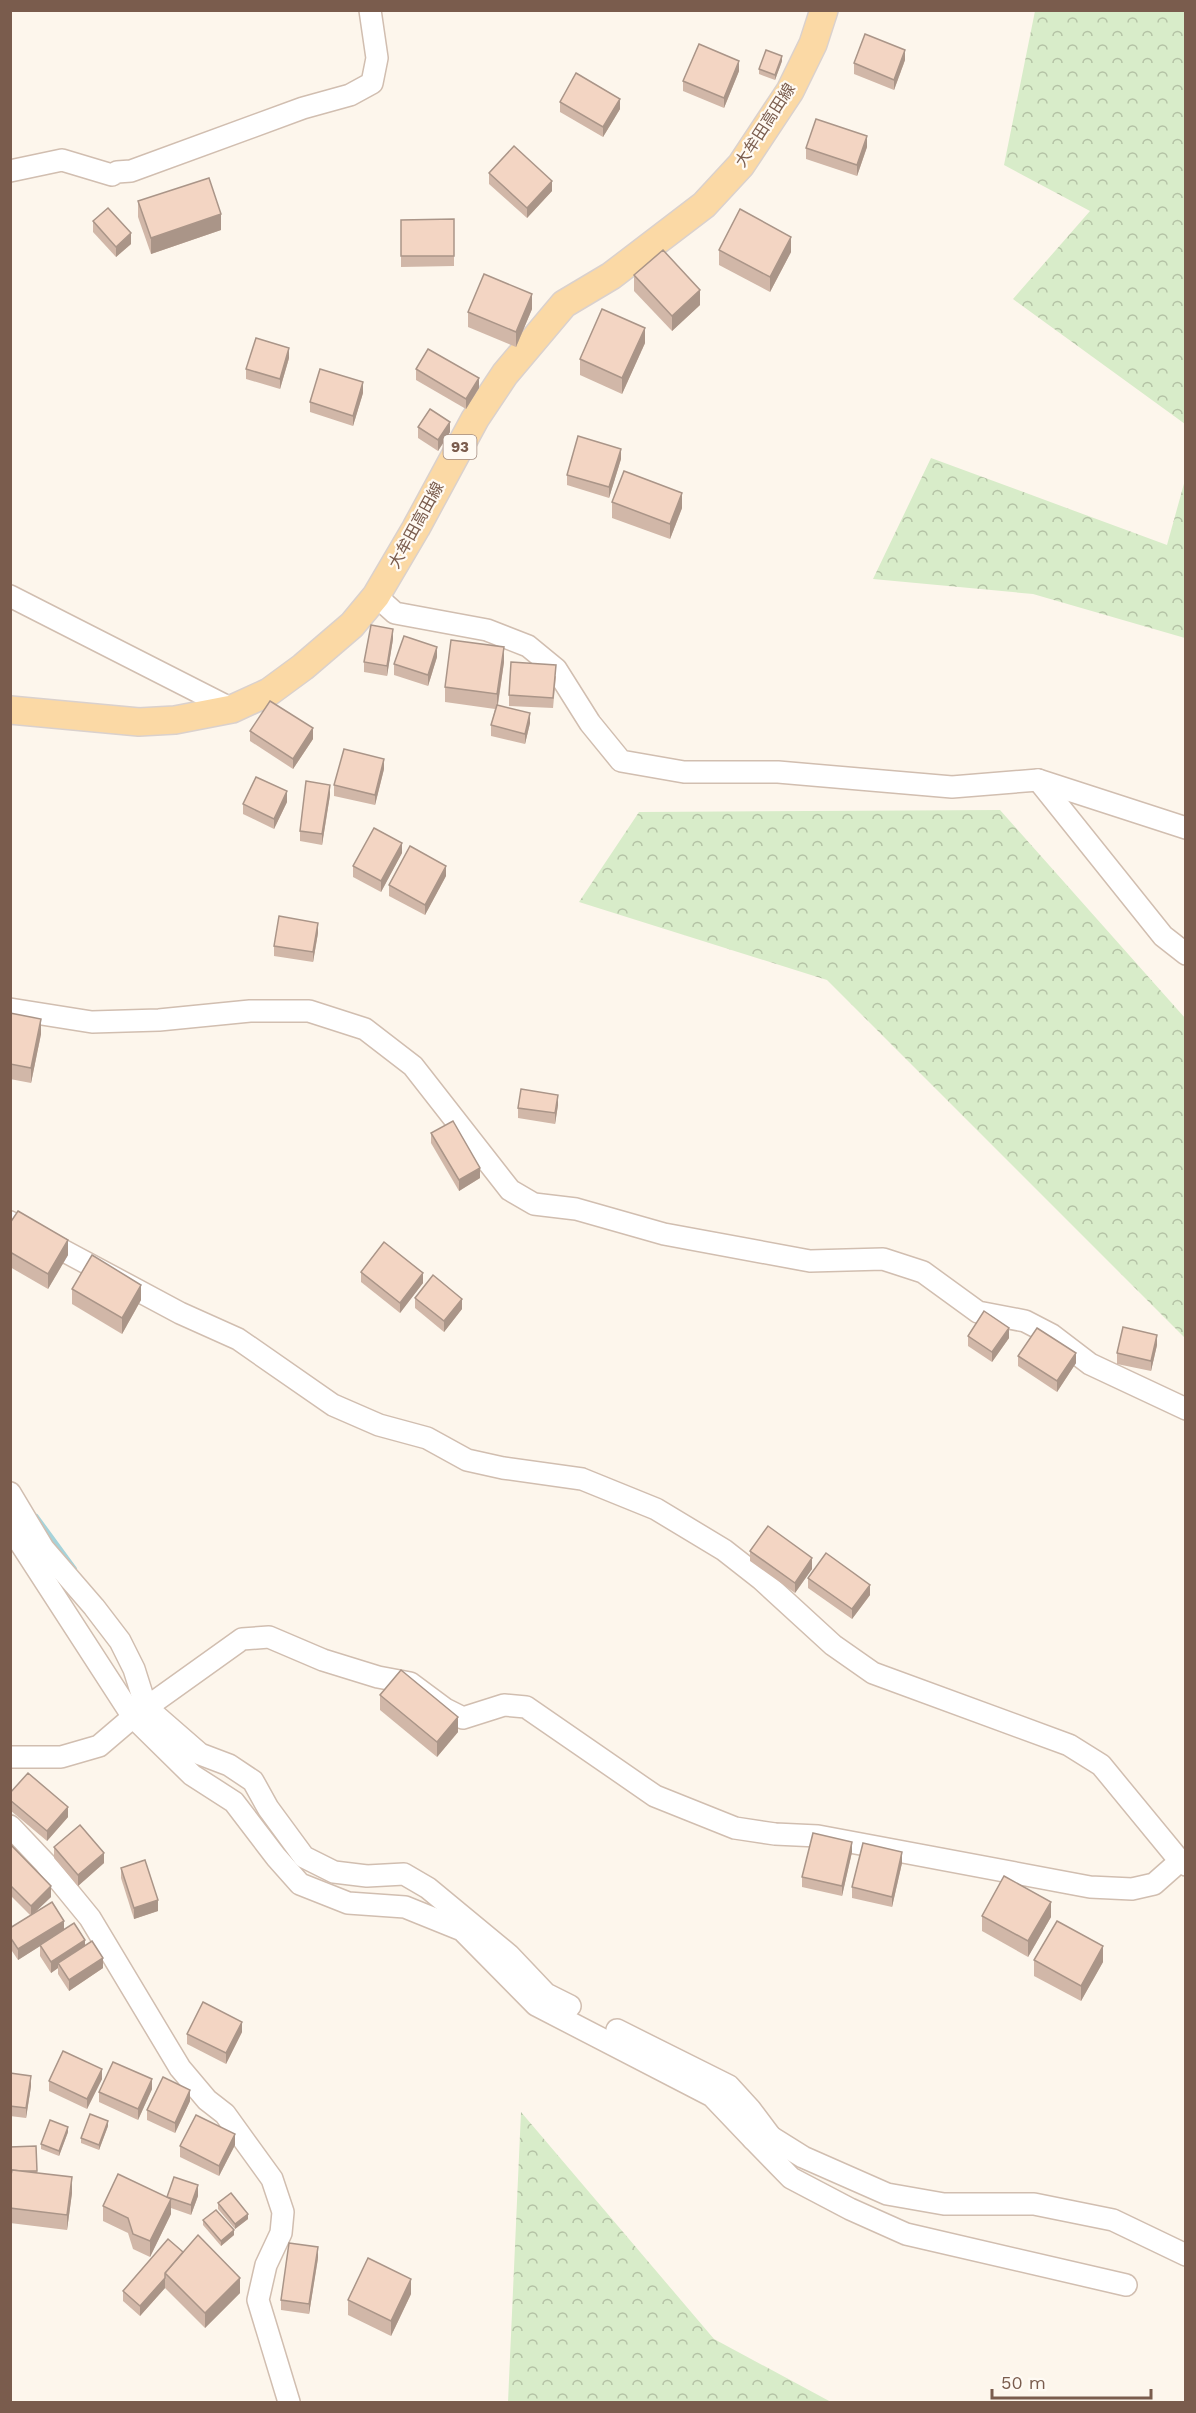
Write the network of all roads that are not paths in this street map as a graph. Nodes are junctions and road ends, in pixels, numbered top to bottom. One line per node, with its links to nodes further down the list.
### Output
1 (370, 10): 3 (street)
2 (824, 10): 5 (main road, 大牟田高田線 / 93)
3 (10, 171)
4 (10, 596): 6 (street)
5 (376, 596): 6 (main road, 大牟田高田線 / 93); 8 (street)
6 (232, 709): 7 (main road, 大牟田高田線 / 93)
7 (10, 710)
8 (1038, 780): 9 (street); 10 (street)
9 (1185, 828)
10 (1185, 954)
11 (10, 1009): 13 (street)
12 (10, 1222): 19 (street)
13 (1185, 1409)
14 (10, 1493): 16 (street)
15 (10, 1527): 16 (street)
16 (140, 1712): 17 (street); 19 (street); 20 (street); 20 (street)
17 (10, 1757)
18 (11, 1827): 23 (street)
19 (1183, 1863)
20 (762, 2138): 21 (street); 22 (street)
21 (1185, 2255)
22 (1125, 2285)
23 (289, 2403)

